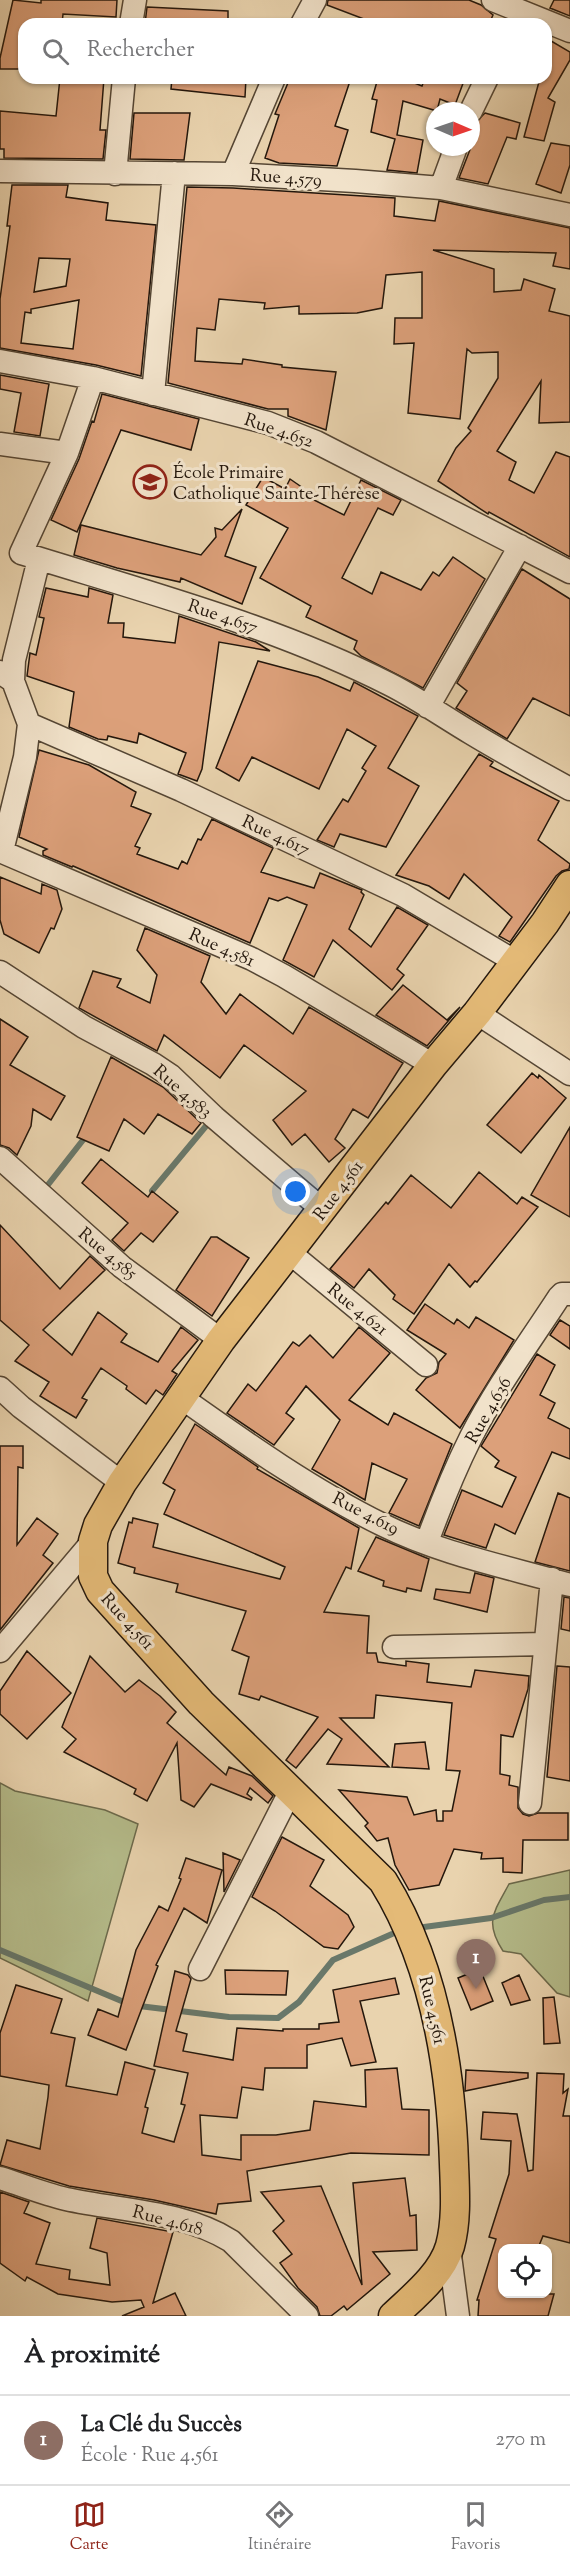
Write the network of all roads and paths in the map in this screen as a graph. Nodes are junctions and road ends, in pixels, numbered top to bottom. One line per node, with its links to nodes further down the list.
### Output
1 (135, 0): 5 (street)
2 (315, 0): 6 (street)
3 (493, 0): 4 (street)
4 (520, 12): 7 (street)
5 (132, 18)
6 (306, 18)
7 (536, 18)
8 (552, 24): 9 (street)
9 (570, 31)
10 (123, 84): 17 (street)
11 (271, 84): 18 (street)
12 (484, 84): 13 (street)
13 (475, 102)
14 (453, 156): 19 (street)
15 (0, 171): 17 (street, Rue 4.579)
16 (174, 173): 17 (street, Rue 4.579); 18 (street, Rue 4.579); 23 (street)
17 (115, 174)
18 (233, 174): 19 (street, Rue 4.579)
19 (441, 188): 20 (street, Rue 4.579)
20 (570, 214)
21 (0, 361): 22 (street, Rue 4.652)
22 (93, 378): 23 (street, Rue 4.652); 25 (street)
23 (153, 394): 26 (street, Rue 4.652)
24 (0, 444): 25 (street)
25 (67, 453): 27 (street)
26 (520, 546): 28 (street, Rue 4.652); 30 (street)
27 (20, 554): 29 (street); 30 (street, Rue 4.657)
28 (570, 572)
29 (7, 676): 31 (street)
30 (428, 706): 32 (street, Rue 4.657)
31 (29, 724): 33 (street); 35 (street, Rue 4.617)
32 (570, 789)
33 (1, 851): 38 (street, Rue 4.581)
34 (570, 885): 35 (main road, Rue 4.561)
35 (516, 962): 37 (main road, Rue 4.561)
36 (0, 972): 41 (street, Rue 4.583)
37 (477, 1013): 38 (main road, Rue 4.561); 39 (street)
38 (433, 1065): 41 (main road, Rue 4.561)
39 (570, 1074)
40 (0, 1158): 44 (street, Rue 4.585)
41 (323, 1210): 42 (main road, Rue 4.561)
42 (290, 1253): 44 (main road, Rue 4.561); 45 (street, Rue 4.621)
43 (570, 1294): 50 (street, Rue 4.636)
44 (221, 1341): 47 (main road, Rue 4.561)
45 (426, 1365)
46 (0, 1388): 48 (street)
47 (182, 1398): 48 (main road, Rue 4.561); 50 (street, Rue 4.619)
48 (122, 1483): 49 (main road, Rue 4.561)
49 (93, 1541): 54 (street); 55 (main road, Rue 4.561)
50 (427, 1542): 51 (street, Rue 4.619)
51 (561, 1582): 52 (street)
52 (545, 1644): 53 (street); 56 (street)
53 (394, 1647)
54 (0, 1651)
55 (291, 1790): 57 (street); 59 (main road, Rue 4.561)
56 (530, 1803)
57 (200, 1969)
58 (0, 2178): 60 (street, Rue 4.618)
59 (449, 2248): 61 (main road, Rue 4.561); 62 (street)
60 (307, 2316)
61 (393, 2316)
62 (458, 2316)

